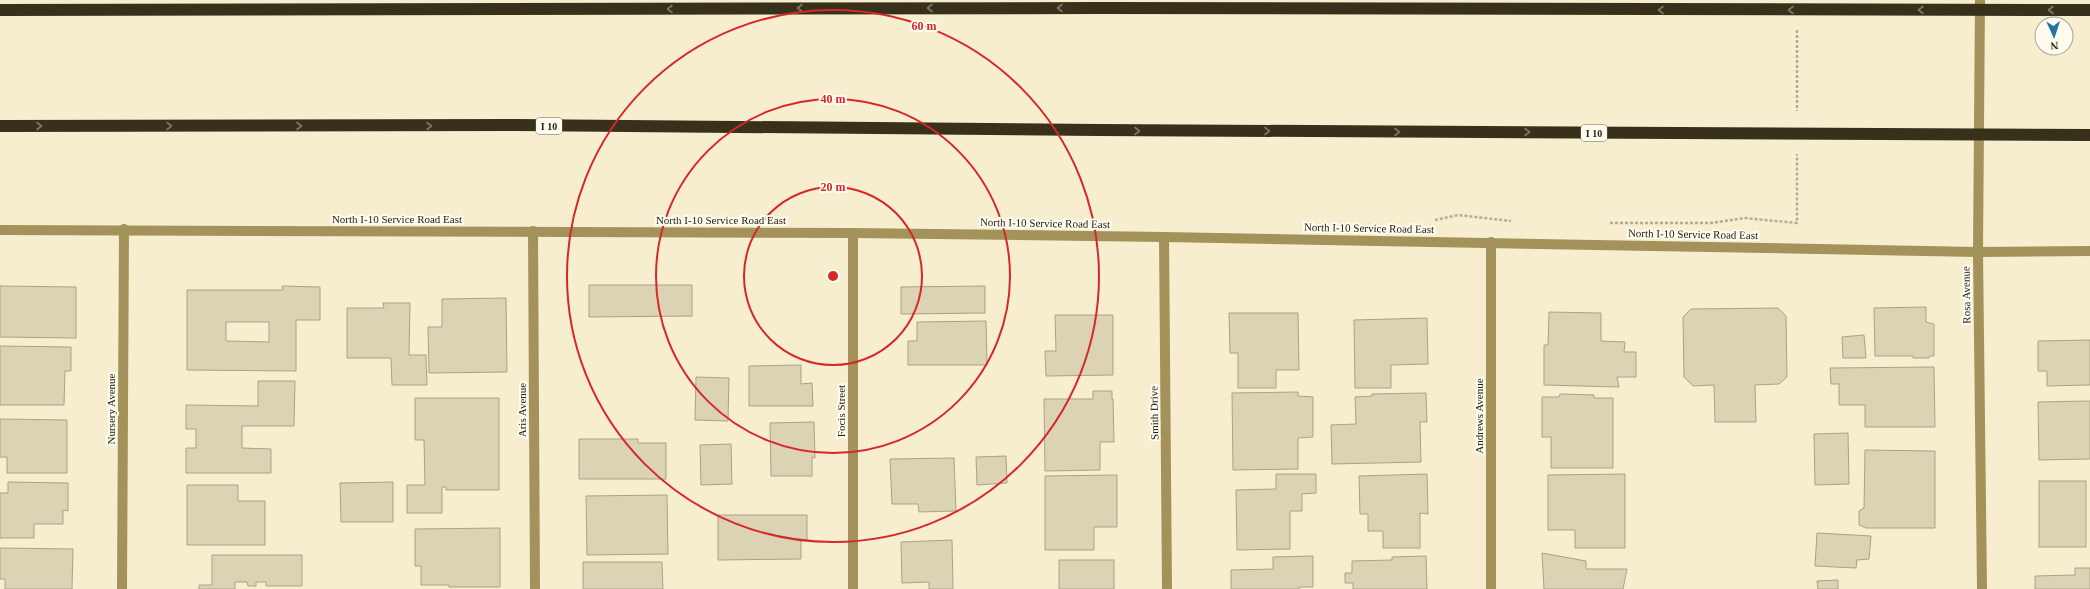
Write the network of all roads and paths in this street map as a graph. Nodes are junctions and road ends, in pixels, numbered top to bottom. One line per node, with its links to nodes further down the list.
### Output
1 (1980, 0): 19 (street, Rosa Avenue)
2 (0, 10): 3 (highway, one-way to 2, bridge)
3 (2090, 10)
4 (1797, 24): 5 (path)
5 (1797, 112)
6 (0, 126): 7 (highway, I 10, one-way to 7, bridge)
7 (2090, 135)
8 (1797, 151): 11 (path)
9 (1434, 220): 10 (path)
10 (1515, 222)
11 (1609, 222)
12 (124, 229): 13 (street, North I-10 Service Road East); 14 (street, North I-10 Service Road East); 20 (street, Nursery Avenue)
13 (0, 230)
14 (533, 231): 15 (street, North I-10 Service Road East); 21 (street, Aris Avenue)
15 (853, 233): 16 (street, North I-10 Service Road East); 22 (street, Focis Street)
16 (1164, 237): 17 (street, North I-10 Service Road East); 23 (street, Smith Drive)
17 (1490, 242): 19 (street, North I-10 Service Road East); 24 (street, Andrews Avenue)
18 (2090, 251): 19 (street, North I-10 Service Road East)
19 (1978, 252): 25 (street, Rosa Avenue)
20 (122, 589)
21 (535, 589)
22 (853, 589)
23 (1167, 589)
24 (1491, 589)
25 (1982, 589)

